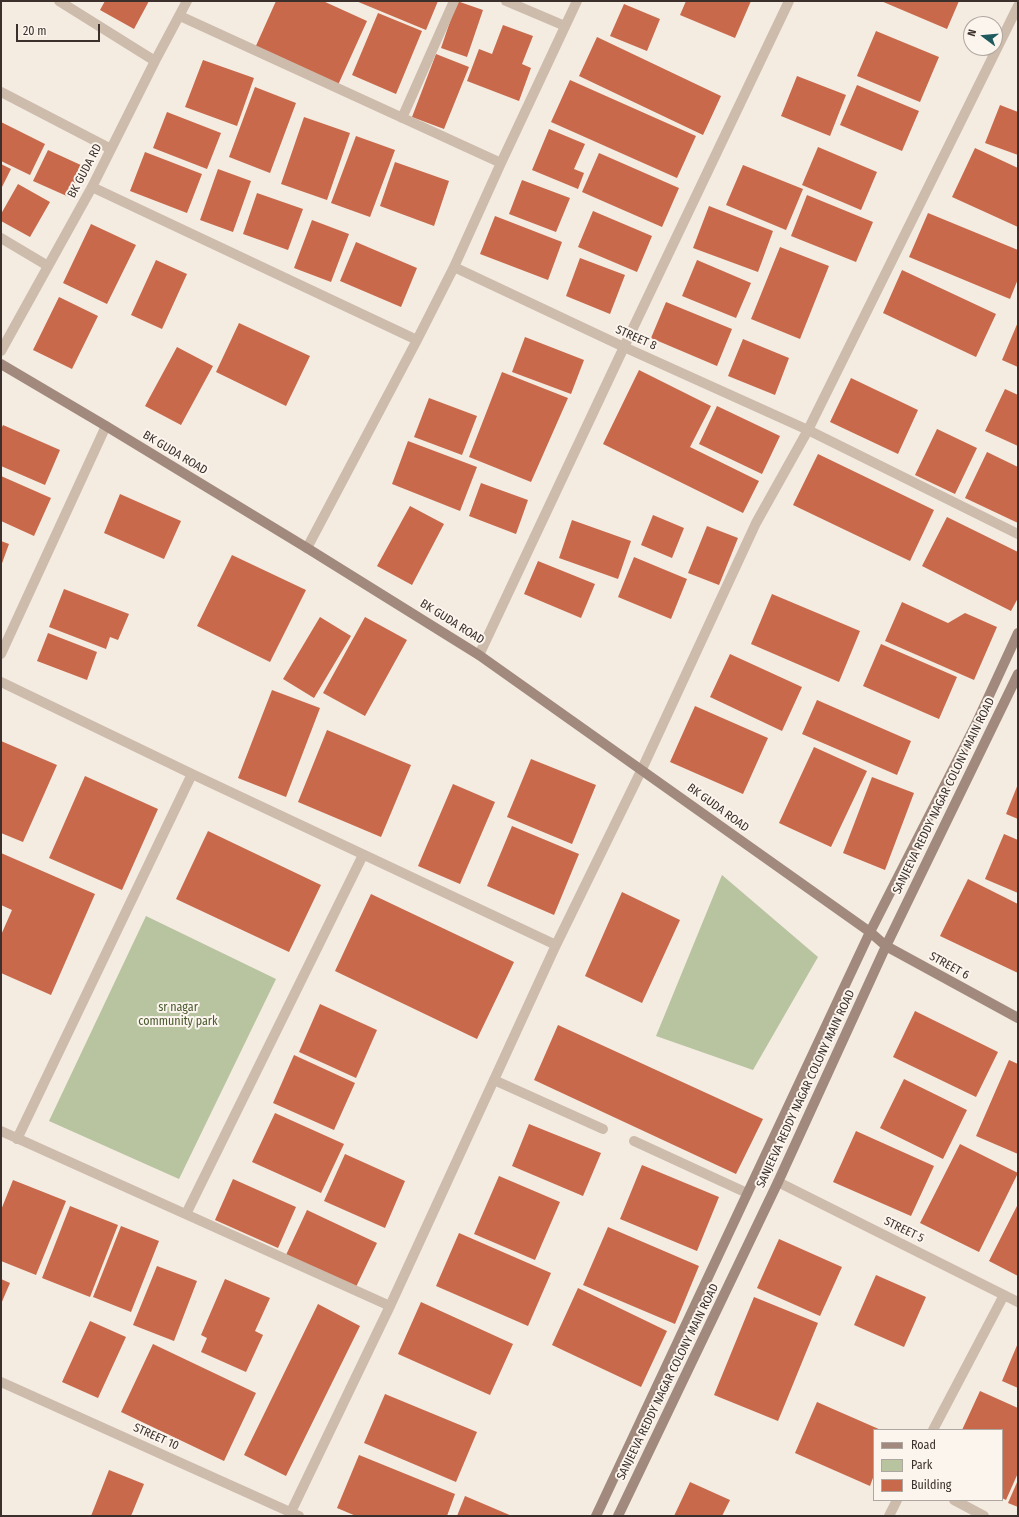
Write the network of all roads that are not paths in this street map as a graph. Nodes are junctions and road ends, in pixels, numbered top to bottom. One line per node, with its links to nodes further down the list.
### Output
1 (59, 1): 10 (street)
2 (187, 1): 8 (street, BK GUDA RD)
3 (454, 1): 12 (street)
4 (506, 1): 9 (street)
5 (577, 1): 9 (street)
6 (789, 1): 20 (street)
7 (1018, 6): 24 (street)
8 (180, 16): 10 (street, BK GUDA RD); 12 (street)
9 (565, 26): 14 (street)
10 (155, 61): 13 (street, BK GUDA RD)
11 (1, 92): 13 (street)
12 (402, 118): 14 (street)
13 (111, 149): 15 (street, BK GUDA RD)
14 (501, 163): 18 (street)
15 (92, 187): 17 (street, BK GUDA RD); 19 (street)
16 (1, 238): 17 (street)
17 (48, 266): 21 (street, BK GUDA RD)
18 (454, 267): 19 (street); 20 (street, STREET 8)
19 (417, 340): 26 (street)
20 (624, 348): 24 (street, STREET 8); 29 (street)
21 (1, 351)
22 (1, 364): 23 (main road, BK GUDA ROAD)
23 (106, 426): 26 (main road, BK GUDA ROAD); 28 (street)
24 (808, 430): 25 (street, STREET 8); 32 (street)
25 (1018, 534)
26 (308, 548): 29 (main road, BK GUDA ROAD)
27 (1018, 634): 35 (main road, SANJEEVA REDDY NAGAR COLONY MAIN ROAD)
28 (1, 654)
29 (479, 655): 32 (main road, BK GUDA ROAD)
30 (1018, 674): 37 (main road, SANJEEVA REDDY NAGAR COLONY MAIN ROAD)
31 (1, 682): 33 (street)
32 (642, 769): 35 (main road, BK GUDA ROAD); 36 (street)
33 (192, 774): 34 (street); 42 (street)
34 (363, 855): 36 (street); 46 (street)
35 (870, 932): 37 (main road, STREET 6); 45 (main road, SANJEEVA REDDY NAGAR COLONY MAIN ROAD)
36 (556, 945): 39 (street)
37 (886, 946): 38 (main road, STREET 6); 44 (main road, SANJEEVA REDDY NAGAR COLONY MAIN ROAD)
38 (1018, 1018)
39 (494, 1080): 40 (street); 49 (street)
40 (603, 1128)
41 (1, 1131): 42 (street)
42 (18, 1139): 46 (street)
43 (634, 1141): 45 (street)
44 (778, 1182): 47 (street, STREET 5); 56 (main road, SANJEEVA REDDY NAGAR COLONY MAIN ROAD)
45 (747, 1193): 55 (main road, SANJEEVA REDDY NAGAR COLONY MAIN ROAD)
46 (186, 1214): 49 (street)
47 (1004, 1295): 48 (street, STREET 5); 51 (street)
48 (1018, 1302)
49 (390, 1306): 54 (street)
50 (1, 1382): 54 (street, STREET 10)
51 (934, 1429)
52 (896, 1501): 57 (street)
53 (956, 1501): 58 (street)
54 (293, 1515)
55 (596, 1516)
56 (618, 1516)
57 (889, 1516)
58 (984, 1516)

